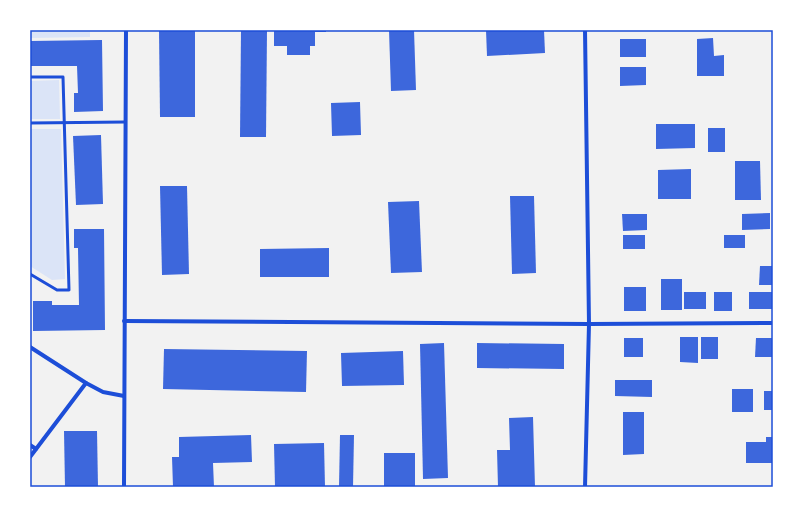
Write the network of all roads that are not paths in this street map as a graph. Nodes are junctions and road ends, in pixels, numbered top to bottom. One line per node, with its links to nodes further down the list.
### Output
1 (126, 30): 4 (street)
2 (585, 30): 10 (street)
3 (30, 77): 6 (lane)
4 (125, 122): 6 (lane); 8 (street)
5 (30, 123): 6 (lane)
6 (64, 123): 7 (lane)
7 (30, 274)
8 (124, 321): 10 (street); 13 (street)
9 (773, 323): 10 (street)
10 (589, 324): 18 (street)
11 (30, 347): 12 (street)
12 (86, 383): 13 (street); 15 (street)
13 (124, 396): 17 (street)
14 (30, 445): 15 (street)
15 (36, 449): 16 (street)
16 (30, 457)
17 (124, 487)
18 (585, 487)

